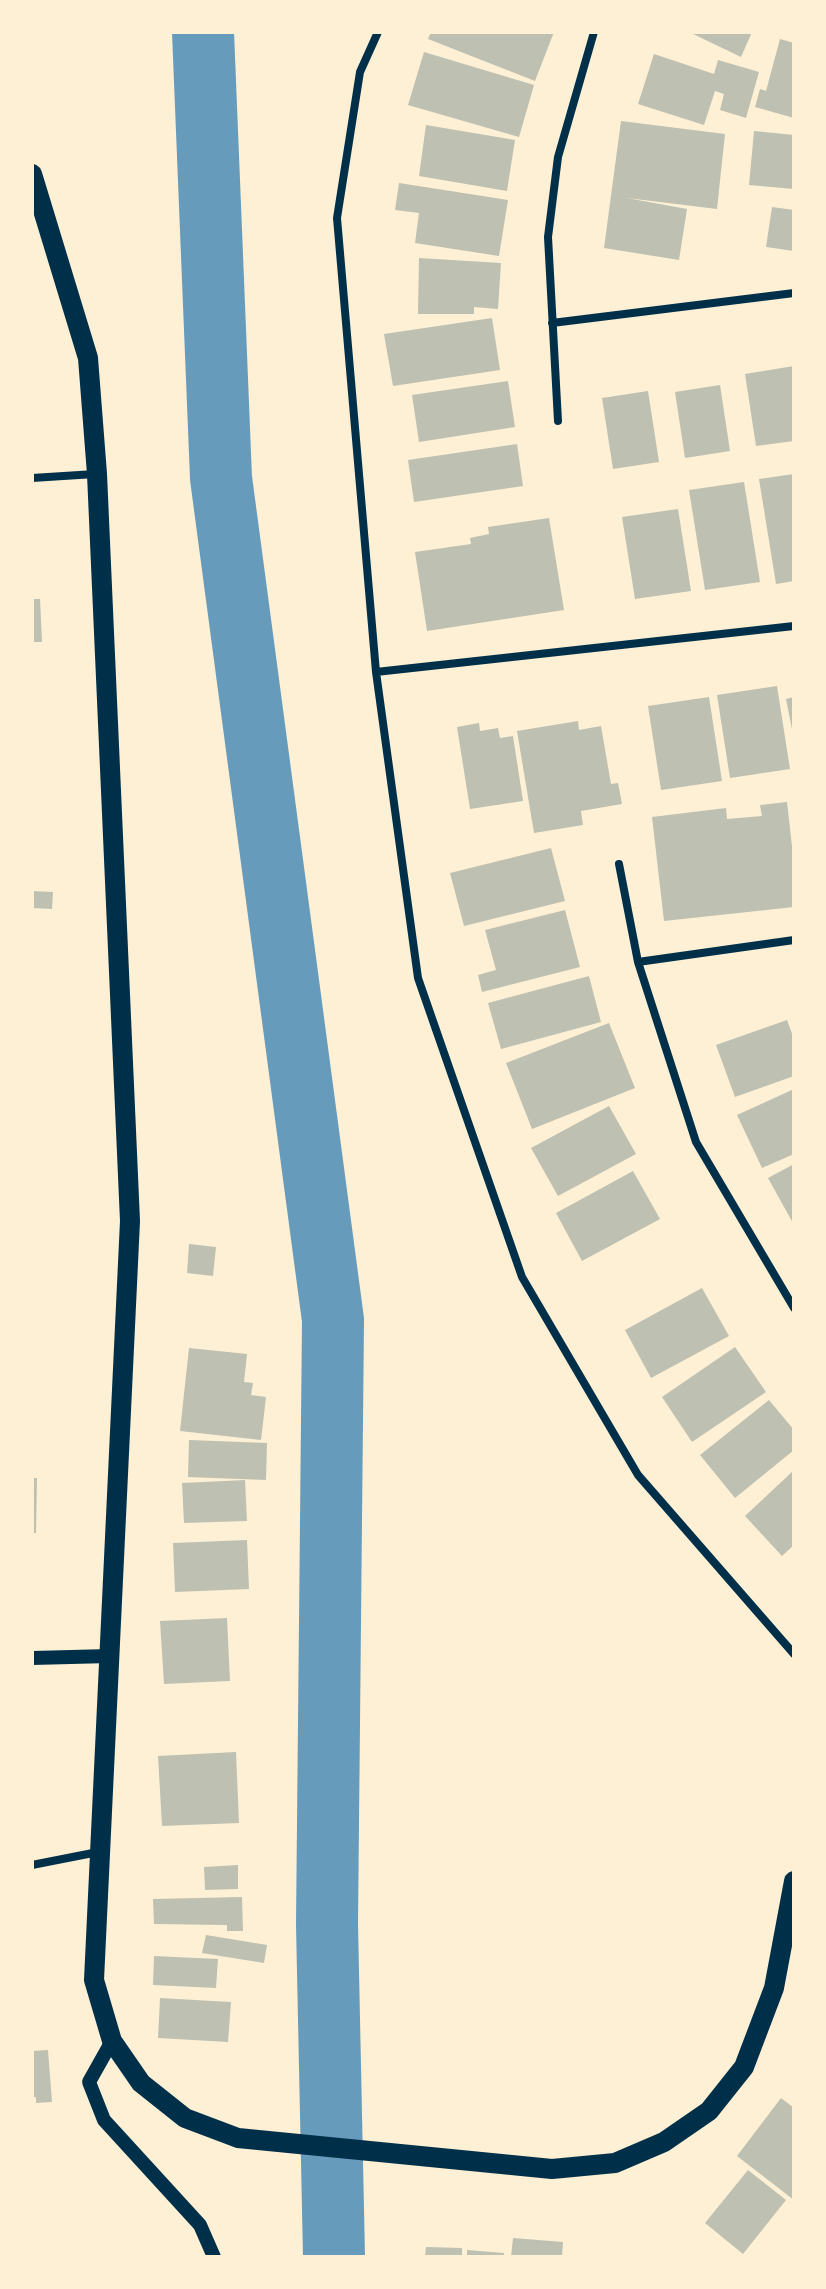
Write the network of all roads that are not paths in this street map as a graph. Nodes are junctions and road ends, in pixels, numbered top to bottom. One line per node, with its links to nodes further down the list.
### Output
1 (378, 32): 10 (street)
2 (594, 32): 5 (street)
3 (32, 174): 7 (main road)
4 (794, 293): 5 (street)
5 (552, 323): 6 (street)
6 (558, 421)
7 (97, 474): 8 (street); 16 (main road)
8 (32, 478)
9 (794, 626): 10 (street)
10 (376, 672): 15 (street)
11 (619, 864): 13 (street)
12 (794, 940): 13 (street)
13 (638, 962): 14 (street)
14 (794, 1308)
15 (794, 1654)
16 (110, 1656): 17 (street); 18 (main road)
17 (32, 1658)
18 (101, 1851): 19 (street); 21 (main road)
19 (32, 1865)
20 (794, 1881): 21 (main road)
21 (112, 2041): 22 (street)
22 (214, 2257)

